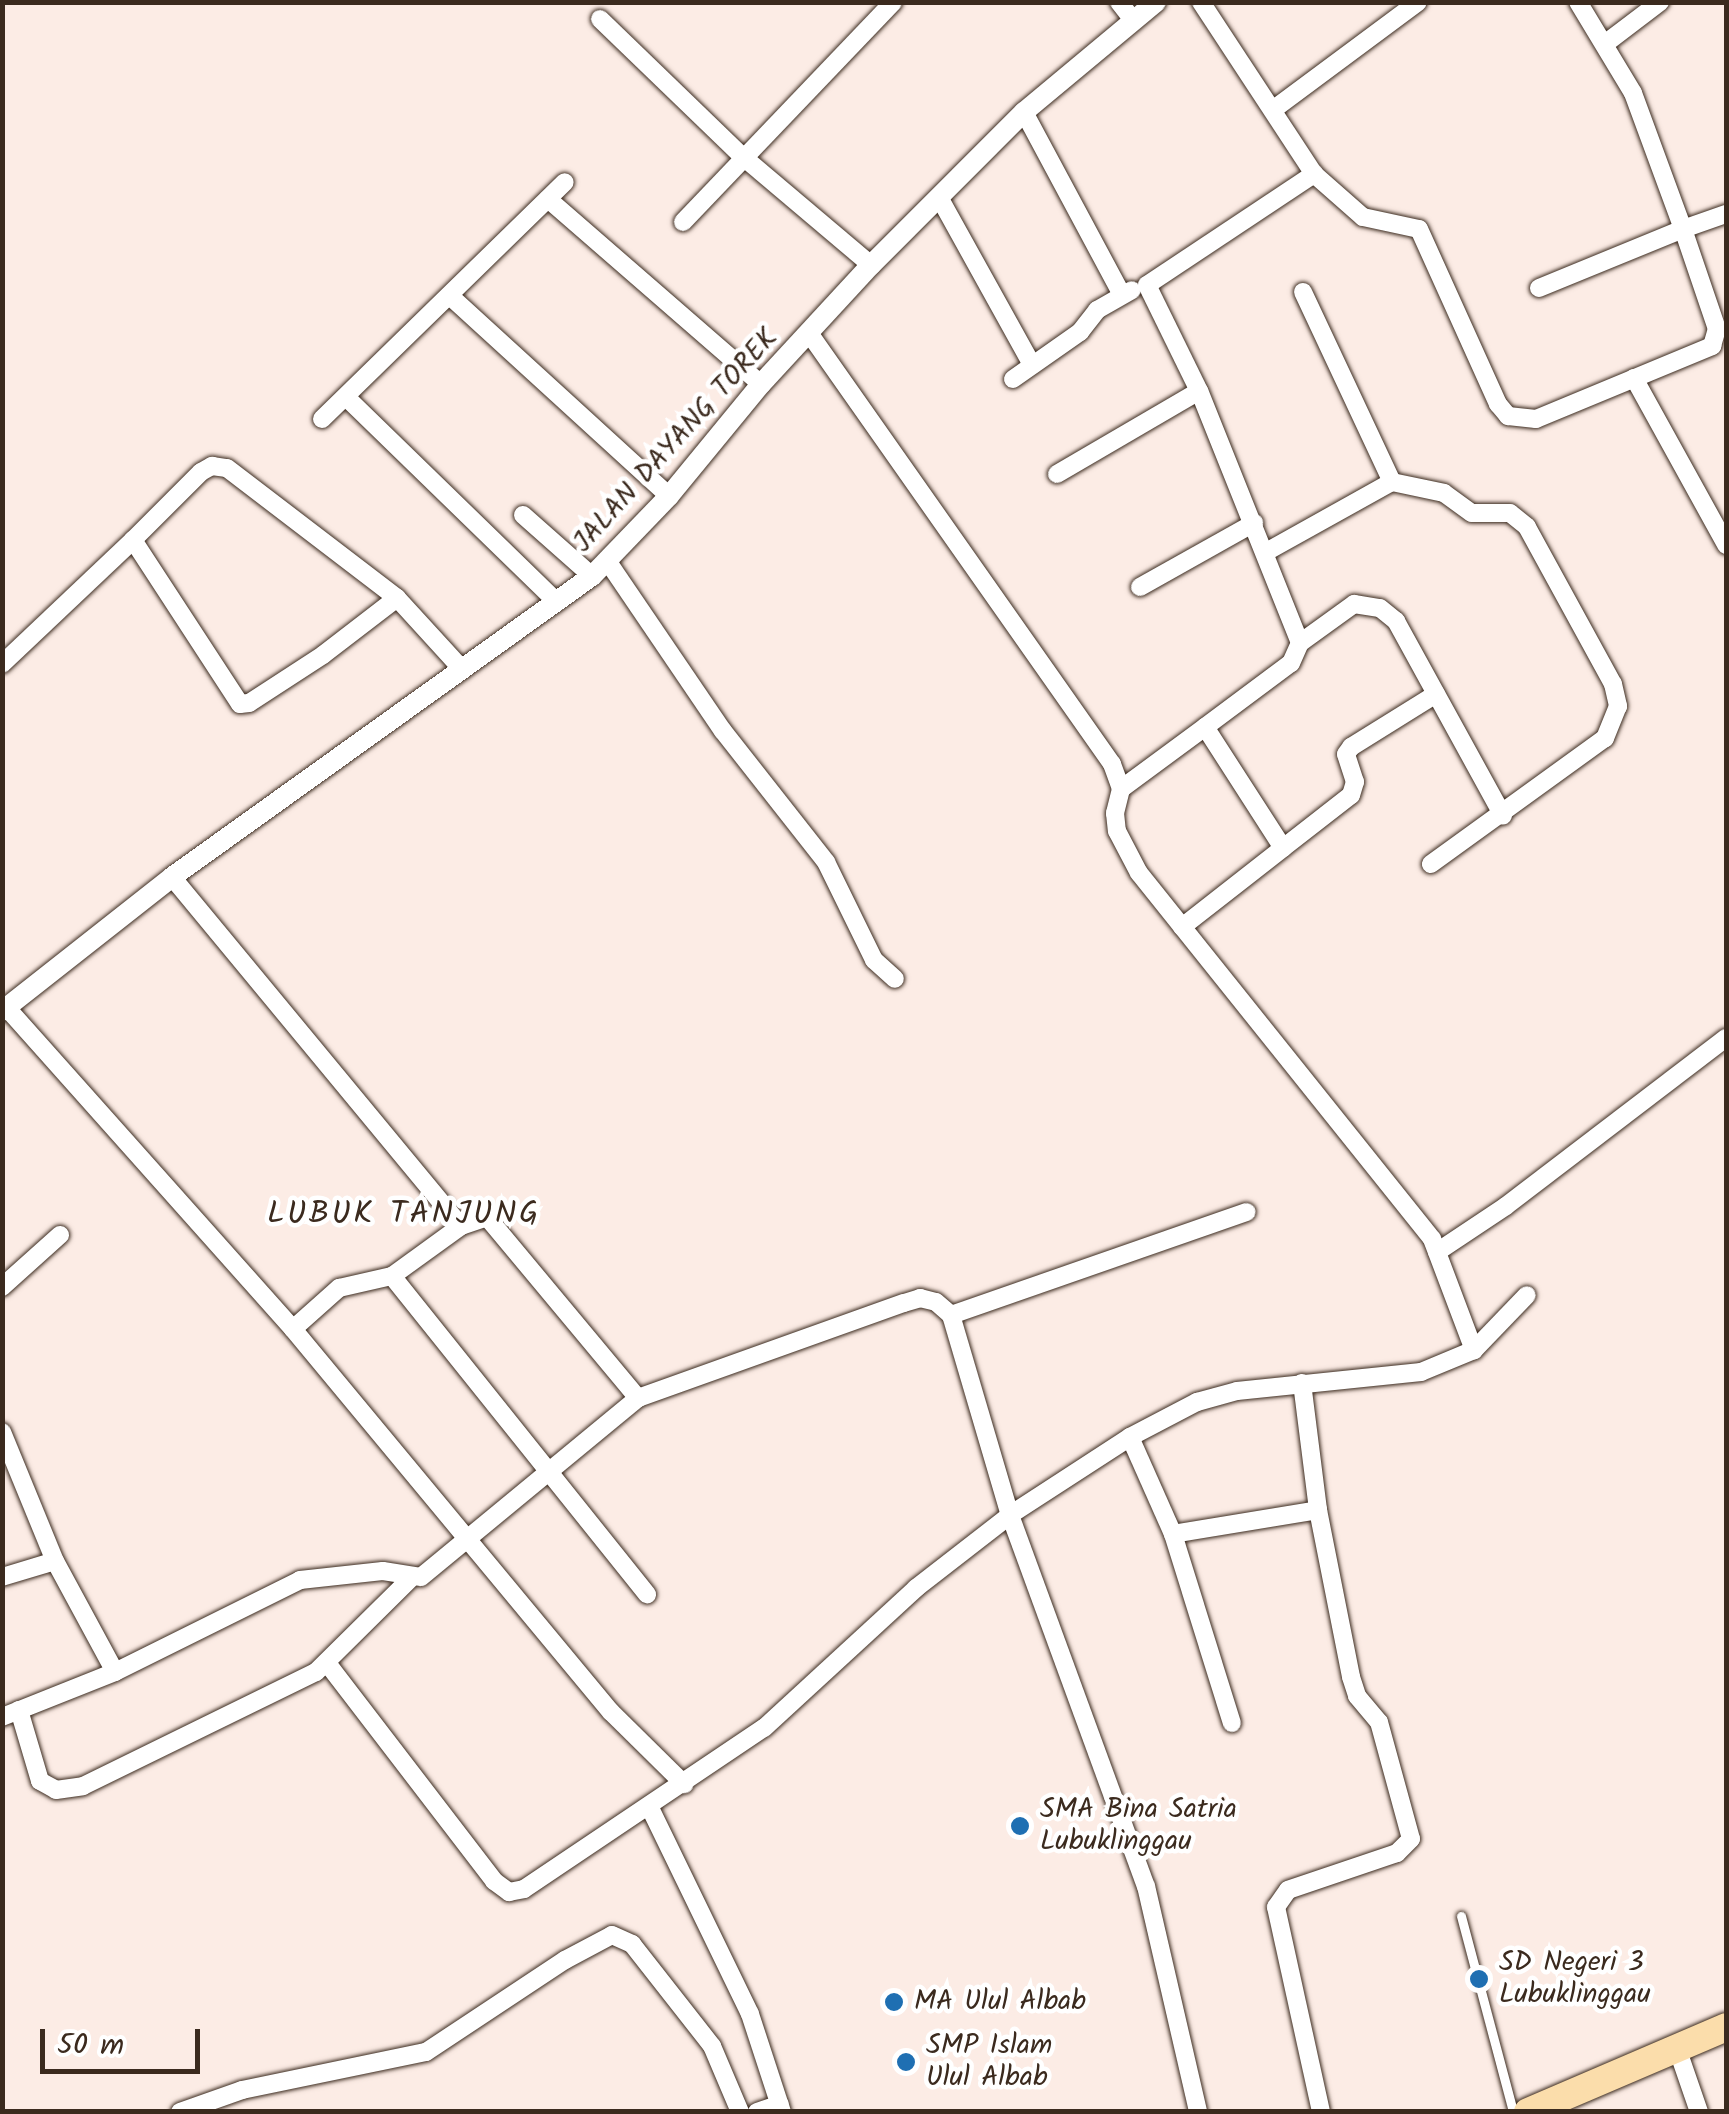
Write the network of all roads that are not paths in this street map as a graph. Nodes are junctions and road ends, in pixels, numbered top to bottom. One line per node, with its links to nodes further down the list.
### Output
1 (893, 2): 13 (street)
2 (1118, 2): 9 (street)
3 (1156, 2): 9 (street, JALAN DAYANG TOREK)
4 (1201, 2): 11 (street)
5 (1418, 2): 11 (street)
6 (1578, 2): 10 (street)
7 (1660, 2): 10 (street)
8 (600, 19): 13 (street)
9 (1132, 20): 12 (street, JALAN DAYANG TOREK)
10 (1606, 43): 20 (street)
11 (1274, 109): 14 (street)
12 (1024, 112): 16 (street, JALAN DAYANG TOREK); 25 (street)
13 (742, 156): 19 (street); 21 (street)
14 (1314, 174): 22 (street); 31 (street)
15 (565, 182): 17 (street)
16 (939, 197): 21 (street, JALAN DAYANG TOREK); 29 (street)
17 (548, 200): 26 (street); 32 (street)
18 (1726, 214): 20 (street)
19 (683, 222)
20 (1683, 230): 23 (street); 28 (street)
21 (871, 266): 27 (street, JALAN DAYANG TOREK)
22 (1147, 285): 25 (street); 33 (street)
23 (1540, 288)
24 (1303, 292): 37 (street)
25 (1121, 293): 29 (street)
26 (450, 296): 34 (street); 38 (street)
27 (809, 333): 32 (street, JALAN DAYANG TOREK); 54 (street)
28 (1722, 337): 31 (street)
29 (1032, 365): 30 (street)
30 (1014, 378)
31 (1634, 378): 42 (street)
32 (761, 384): 38 (street, JALAN DAYANG TOREK)
33 (1199, 392): 36 (street); 40 (street)
34 (347, 398): 35 (street); 48 (street)
35 (322, 420)
36 (1057, 474)
37 (1392, 482): 43 (street); 55 (street)
38 (669, 496): 44 (street, JALAN DAYANG TOREK)
39 (522, 515): 45 (street)
40 (1254, 523): 43 (street); 46 (street)
41 (132, 540): 47 (street); 47 (street); 50 (street)
42 (1726, 545)
43 (1266, 552): 49 (street)
44 (608, 562): 45 (street, JALAN DAYANG TOREK); 60 (street)
45 (592, 576): 48 (street, JALAN DAYANG TOREK)
46 (1140, 588)
47 (397, 598): 51 (street)
48 (557, 602): 51 (street, JALAN DAYANG TOREK)
49 (1300, 644): 52 (street); 53 (street)
50 (2, 664)
51 (461, 668): 58 (street, JALAN DAYANG TOREK)
52 (1436, 694): 55 (street); 56 (street)
53 (1205, 727): 54 (street); 56 (street)
54 (1121, 790): 59 (street)
55 (1503, 816): 57 (street)
56 (1282, 848): 59 (street)
57 (1431, 864)
58 (172, 877): 61 (street, JALAN DAYANG TOREK); 64 (street)
59 (1182, 926): 66 (street)
60 (895, 979)
61 (5, 1009): 71 (street)
62 (1726, 1038): 66 (street)
63 (1248, 1212): 70 (street)
64 (461, 1226): 67 (street); 74 (street)
65 (60, 1235): 68 (street)
66 (1437, 1252): 72 (street)
67 (392, 1276): 71 (street); 77 (street)
68 (2, 1288)
69 (1527, 1296): 72 (street)
70 (951, 1316): 74 (street); 79 (street)
71 (293, 1329): 81 (street)
72 (1474, 1350): 73 (street)
73 (1302, 1382): 76 (street); 78 (street)
74 (638, 1398): 77 (street)
75 (2, 1432): 82 (street)
76 (1130, 1437): 79 (street); 80 (street)
77 (548, 1469): 81 (street); 85 (street)
78 (1318, 1510): 80 (street); 100 (street)
79 (1010, 1514): 90 (street); 99 (street)
80 (1173, 1534): 89 (street)
81 (467, 1540): 83 (street); 90 (street)
82 (55, 1561): 84 (street); 87 (street)
83 (412, 1576): 86 (street); 87 (street)
84 (2, 1577)
85 (647, 1594)
86 (327, 1664): 88 (street); 91 (street)
87 (115, 1672): 88 (street)
88 (11, 1713)
89 (1232, 1722)
90 (684, 1784): 91 (street)
91 (650, 1808): 95 (street)
92 (1461, 1916): 101 (lane)
93 (1726, 2027): 94 (highway)
94 (1677, 2048): 102 (highway); 103 (street)
95 (781, 2108): 98 (street)
96 (180, 2112): 97 (street)
97 (740, 2112)
98 (756, 2112)
99 (1198, 2112)
100 (1321, 2112)
101 (1512, 2112)
102 (1528, 2112)
103 (1699, 2112)

